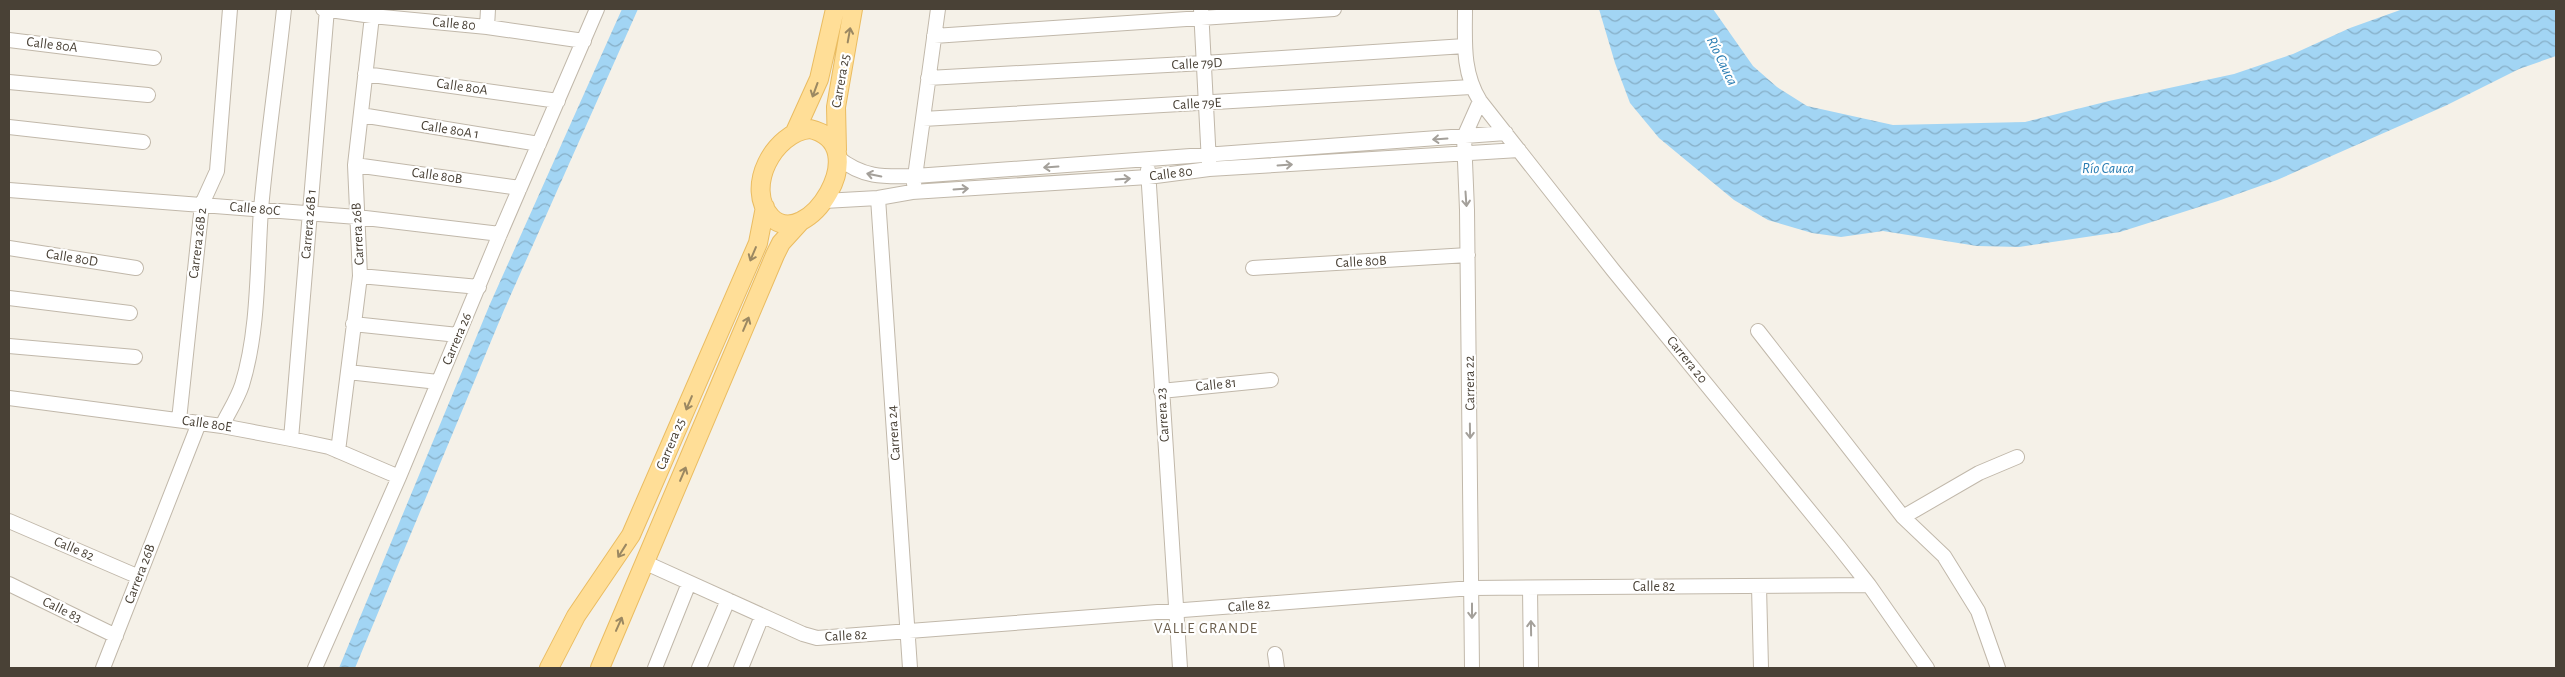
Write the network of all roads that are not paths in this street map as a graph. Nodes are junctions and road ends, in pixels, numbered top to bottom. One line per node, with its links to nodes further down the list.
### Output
1 (230, 9): 50 (street, Carrera 26B 2)
2 (284, 9): 52 (street)
3 (326, 9): 12 (street, Calle 80); 53 (street, Carrera 26B 1)
4 (488, 9): 13 (street)
5 (597, 9): 16 (street, Carrera 26)
6 (835, 9): 31 (main road, Carrera 25, one-way to 31)
7 (853, 9): 38 (main road, Carrera 25, one-way to 7)
8 (938, 9): 14 (street)
9 (1334, 9): 11 (street)
10 (1465, 9): 17 (street)
11 (1201, 14): 14 (street); 19 (street)
12 (372, 16): 13 (street, Calle 80); 20 (street, Carrera 26B)
13 (487, 27): 16 (street, Calle 80)
14 (934, 36): 21 (street)
15 (9, 40): 18 (street, Calle 80A)
16 (584, 42): 25 (street, Carrera 26)
17 (1465, 46): 19 (street, Calle 79D); 23 (street, Carrera 20)
18 (154, 58)
19 (1204, 63): 21 (street, Calle 79D); 27 (street)
20 (365, 74): 25 (street, Calle 80A); 28 (street, Carrera 26B)
21 (928, 78): 29 (street)
22 (9, 82): 24 (street)
23 (1471, 87): 26 (street, Carrera 20); 27 (street, Calle 79E)
24 (148, 95)
25 (558, 100): 35 (street, Carrera 26)
26 (1480, 101): 32 (street, Carrera 20); 33 (street, Carrera 22)
27 (1206, 103): 29 (street, Calle 79E); 39 (street)
28 (361, 115): 35 (street, Calle 80A 1); 41 (street, Carrera 26B)
29 (923, 119): 43 (street)
30 (9, 127): 34 (street)
31 (795, 132): 38 (main road); 51 (main road)
32 (1506, 133): 33 (street, Calle 80); 36 (street, Carrera 20)
33 (1464, 137): 37 (street, Carrera 22); 39 (street, Calle 80, one-way to 39)
34 (143, 142)
35 (539, 144): 45 (street, Carrera 26)
36 (1519, 150): 37 (street, Calle 80); 88 (street, Carrera 20)
37 (1463, 153): 42 (street, Calle 80, one-way to 37); 58 (street, Carrera 22, one-way to 58)
38 (837, 155): 43 (street, Calle 80, one-way to 38); 49 (main road)
39 (1209, 155): 40 (street, Calle 80); 42 (street)
40 (1147, 161): 43 (street, Calle 80, one-way to 43); 44 (street, Carrera 23)
41 (354, 165): 45 (street, Calle 80B); 54 (street, Carrera 26B)
42 (1209, 169): 44 (street, Calle 80)
43 (915, 176): 47 (street)
44 (1148, 177): 47 (street, Calle 80, one-way to 44); 73 (street, Carrera 23)
45 (520, 188): 56 (street, Carrera 26)
46 (9, 190): 50 (street, Calle 80C)
47 (912, 192): 48 (street, Calle 80)
48 (878, 198): 49 (street, Calle 80); 95 (street, Carrera 24)
49 (824, 201): 55 (main road)
50 (202, 204): 52 (street, Calle 80C); 75 (street, Carrera 26B 2)
51 (765, 207): 55 (main road); 100 (main road, Carrera 25, one-way to 100)
52 (261, 210): 53 (street, Calle 80C); 77 (street)
53 (310, 213): 54 (street, Calle 80C); 78 (street, Carrera 26B 1)
54 (357, 217): 56 (street, Calle 80C); 61 (street, Carrera 26B)
55 (801, 221): 84 (main road, Carrera 25, one-way to 55)
56 (500, 234): 62 (street, Carrera 26)
57 (9, 248): 59 (street, Calle 80D)
58 (1468, 255): 60 (street, Calle 80B); 90 (street, Carrera 22, one-way to 90)
59 (136, 268)
60 (1254, 268)
61 (360, 276): 62 (street); 65 (street, Carrera 26B)
62 (479, 287): 67 (street, Carrera 26)
63 (9, 298): 64 (street)
64 (130, 314)
65 (353, 324): 67 (street); 70 (street, Carrera 26B)
66 (1758, 331): 82 (street)
67 (458, 335): 72 (street, Carrera 26)
68 (9, 346): 69 (street)
69 (135, 357)
70 (348, 372): 72 (street); 79 (street, Carrera 26B)
71 (1271, 380): 73 (street, Calle 81)
72 (438, 382): 81 (street, Carrera 26)
73 (1161, 391): 93 (street, Carrera 23)
74 (9, 398): 75 (street, Calle 80E)
75 (179, 420): 76 (street, Calle 80E)
76 (199, 423): 77 (street, Calle 80E); 85 (street, Carrera 26B)
77 (222, 426): 78 (street, Calle 80E)
78 (291, 439): 79 (street, Calle 80E)
79 (338, 451): 81 (street, Calle 80E)
80 (2017, 457): 82 (street)
81 (399, 477): 99 (street, Carrera 26)
82 (1903, 517): 112 (street)
83 (9, 521): 85 (street, Calle 82)
84 (646, 563): 86 (street, Calle 82); 101 (main road, Carrera 25, one-way to 84)
85 (139, 577): 96 (street, Carrera 26B)
86 (689, 583): 92 (street, Calle 82); 102 (street)
87 (9, 584): 96 (street, Calle 83)
88 (1869, 585): 89 (street, Calle 82); 111 (street, Carrera 20)
89 (1760, 586): 91 (street, Calle 82); 110 (street)
90 (1472, 588): 91 (street, Calle 82); 93 (street, Calle 82); 108 (street, Carrera 22, one-way to 108)
91 (1530, 588): 109 (street, one-way to 91)
92 (728, 600): 94 (street, Calle 82); 103 (street)
93 (1175, 612): 95 (street, Calle 82); 106 (street, Carrera 23)
94 (762, 616): 95 (street, Calle 82); 104 (street)
95 (907, 632): 105 (street, Carrera 24)
96 (116, 636): 98 (street, Carrera 26B)
97 (1276, 654): 107 (street)
98 (103, 668)
99 (315, 668)
100 (549, 668)
101 (600, 668)
102 (655, 668)
103 (699, 668)
104 (741, 668)
105 (910, 668)
106 (1180, 668)
107 (1277, 668)
108 (1472, 668)
109 (1531, 668)
110 (1761, 668)
111 (1927, 668)
112 (1998, 668)

